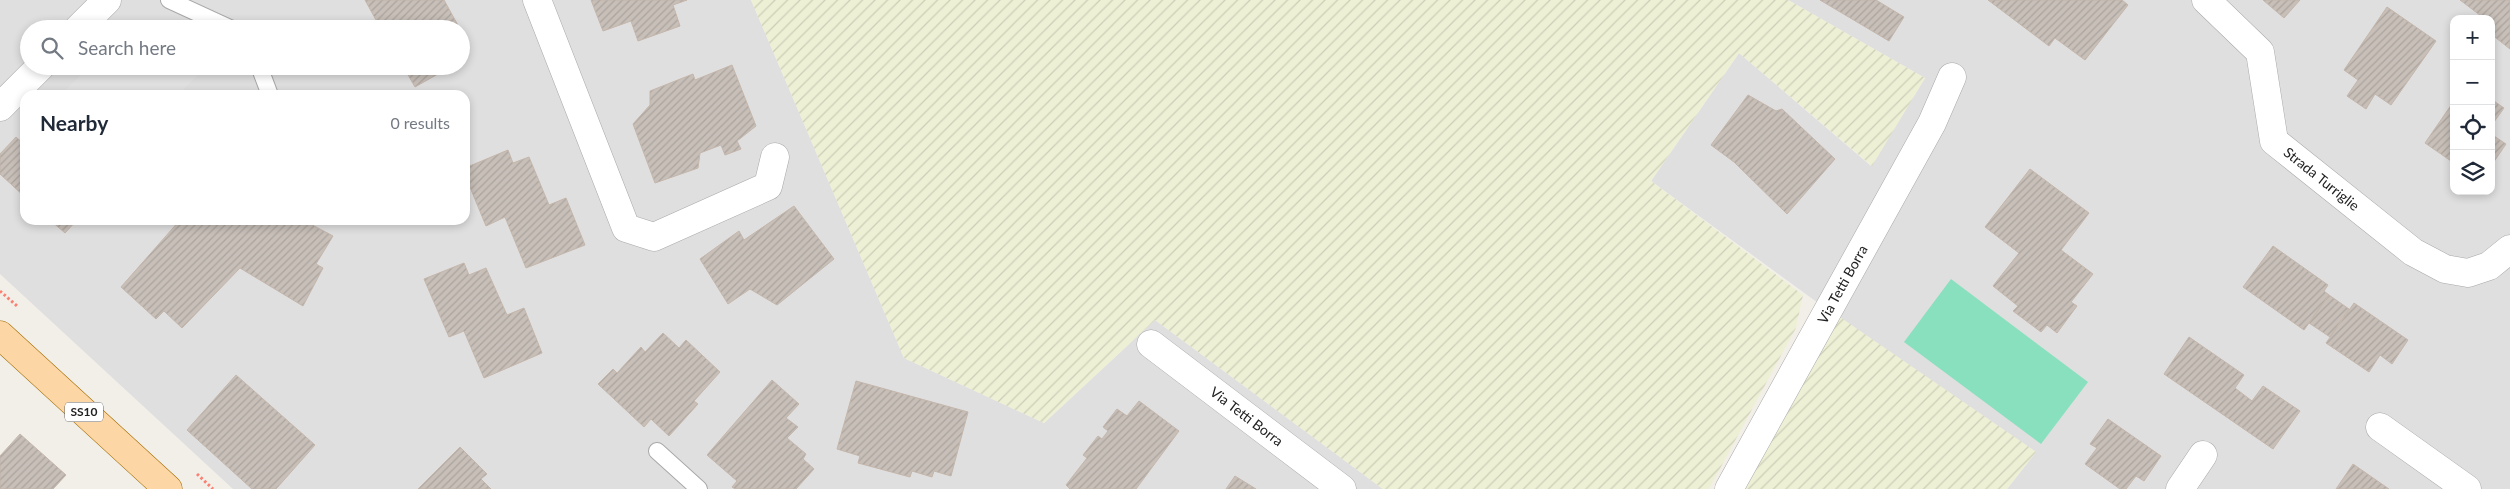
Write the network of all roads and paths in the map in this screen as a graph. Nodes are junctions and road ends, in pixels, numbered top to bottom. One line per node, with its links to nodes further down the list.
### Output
1 (107, 0): 5 (street)
2 (169, 0): 6 (lane)
3 (537, 0): 12 (street)
4 (2206, 0): 13 (street, Strada Turriglie)
5 (87, 20)
6 (212, 20)
7 (32, 75): 11 (street)
8 (262, 75): 10 (lane)
9 (1952, 77): 22 (street, Via Tetti Borra)
10 (268, 90)
11 (0, 107)
12 (775, 156)
13 (2510, 249)
14 (0, 335): 19 (main road, SS10)
15 (1151, 344): 21 (street, Via Tetti Borra)
16 (2380, 427): 24 (street)
17 (657, 451): 20 (lane)
18 (2203, 455): 23 (street)
19 (168, 489)
20 (699, 489)
21 (1342, 489)
22 (1729, 489)
23 (2180, 489)
24 (2467, 489)

